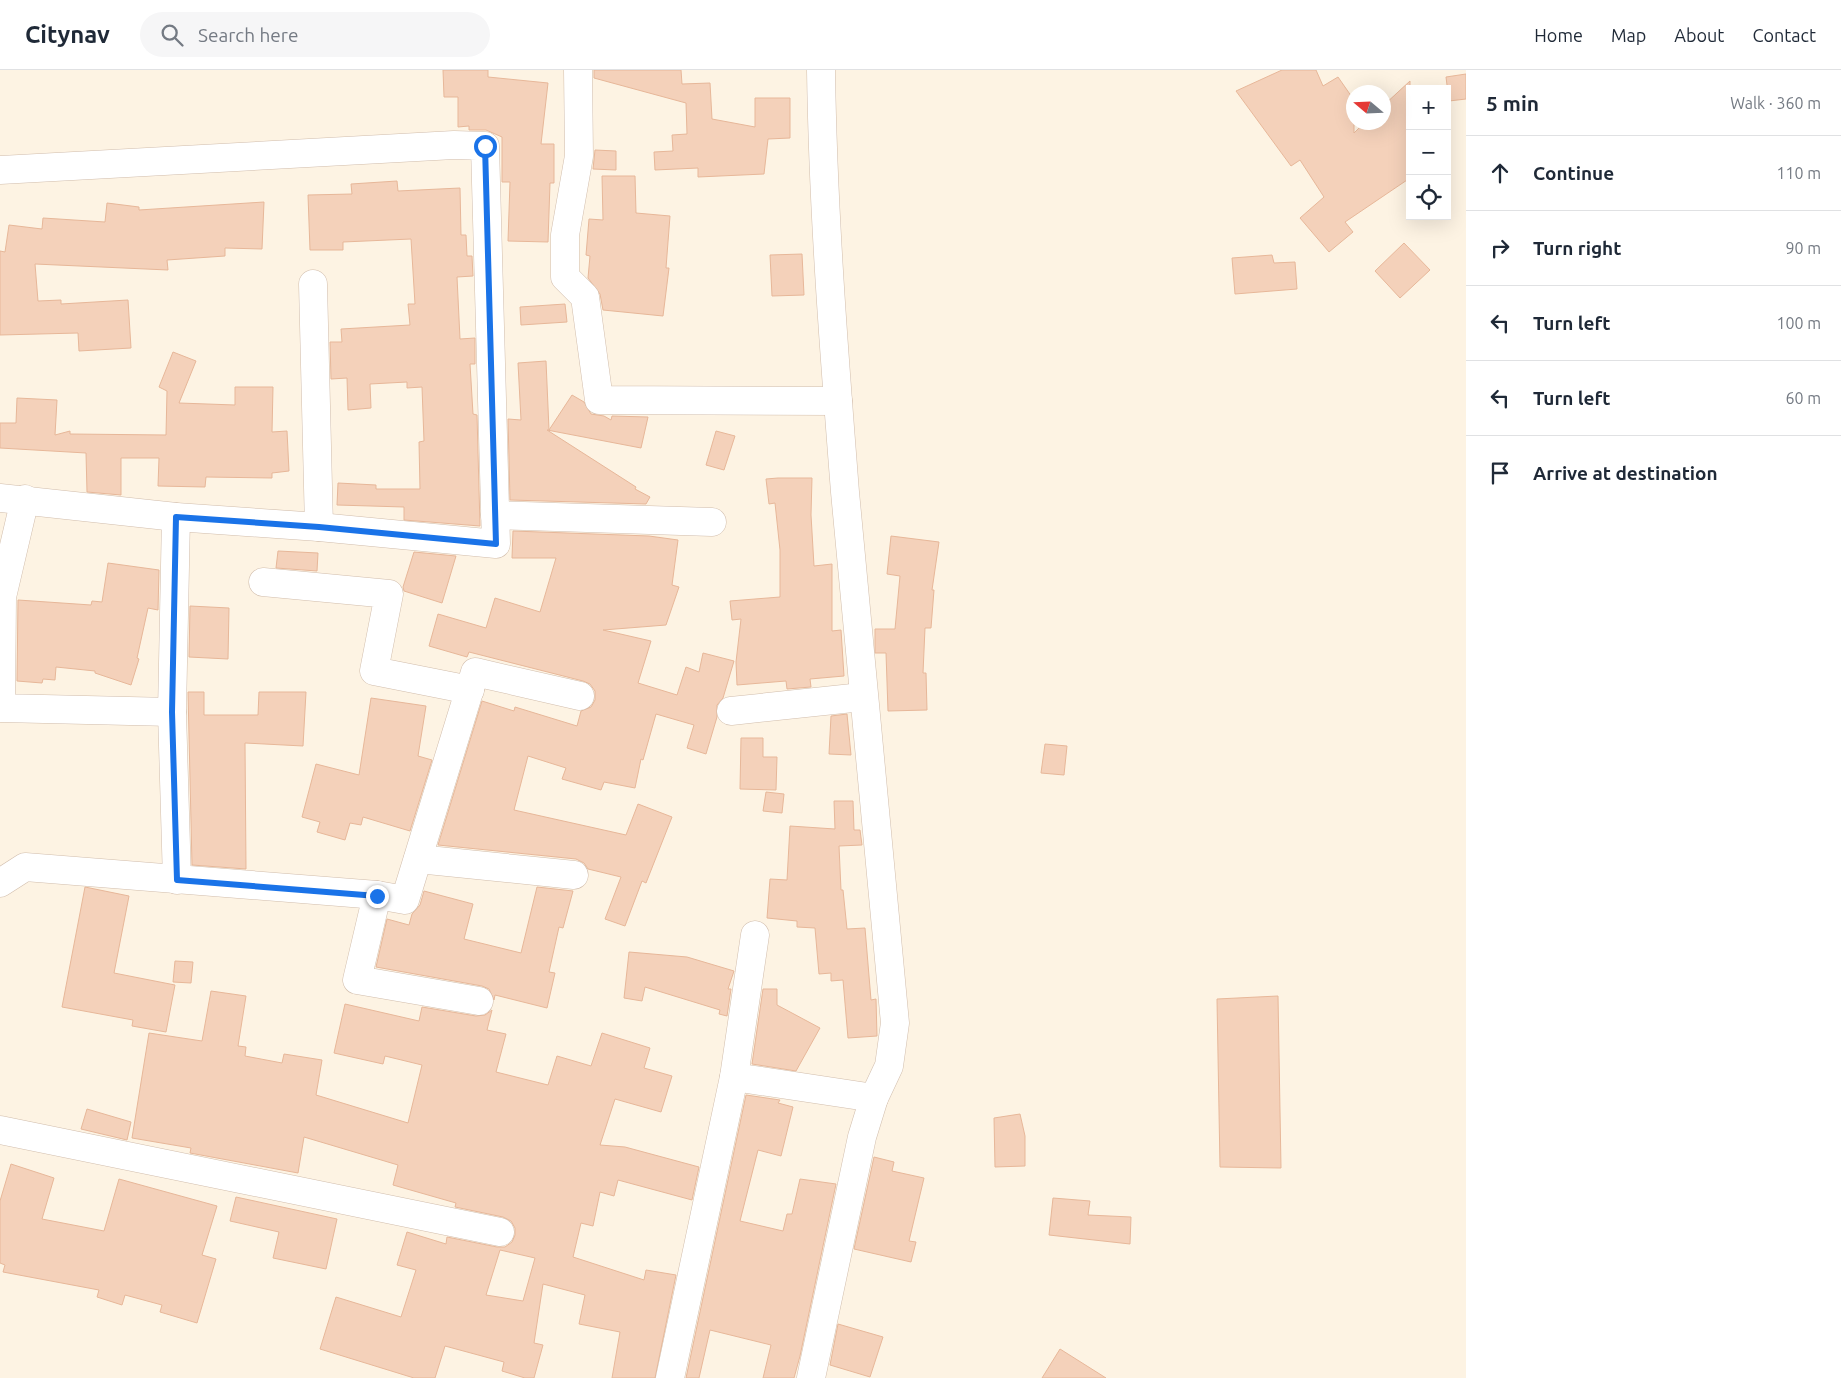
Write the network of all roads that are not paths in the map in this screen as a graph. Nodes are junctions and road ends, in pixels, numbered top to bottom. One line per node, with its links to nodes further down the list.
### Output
1 (578, 70): 5 (street)
2 (821, 70): 5 (street)
3 (0, 170): 7 (street)
4 (313, 284): 10 (street)
5 (838, 401): 14 (street)
6 (12, 498): 8 (street); 16 (street)
7 (495, 515): 9 (street); 10 (street)
8 (176, 517): 10 (street); 16 (street)
9 (712, 522)
10 (319, 527)
11 (263, 582): 12 (street)
12 (470, 690): 13 (street); 17 (street)
13 (580, 696)
14 (862, 697): 15 (street); 25 (street)
15 (731, 711)
16 (172, 712): 19 (street)
17 (418, 859): 18 (street); 21 (street)
18 (574, 875)
19 (177, 880): 20 (street); 21 (street)
20 (0, 883)
21 (377, 896): 23 (street)
22 (755, 935): 24 (street)
23 (479, 1001)
24 (734, 1077): 25 (street); 28 (street)
25 (874, 1098): 29 (street)
26 (0, 1130): 27 (street)
27 (500, 1232)
28 (670, 1378)
29 (811, 1378)

